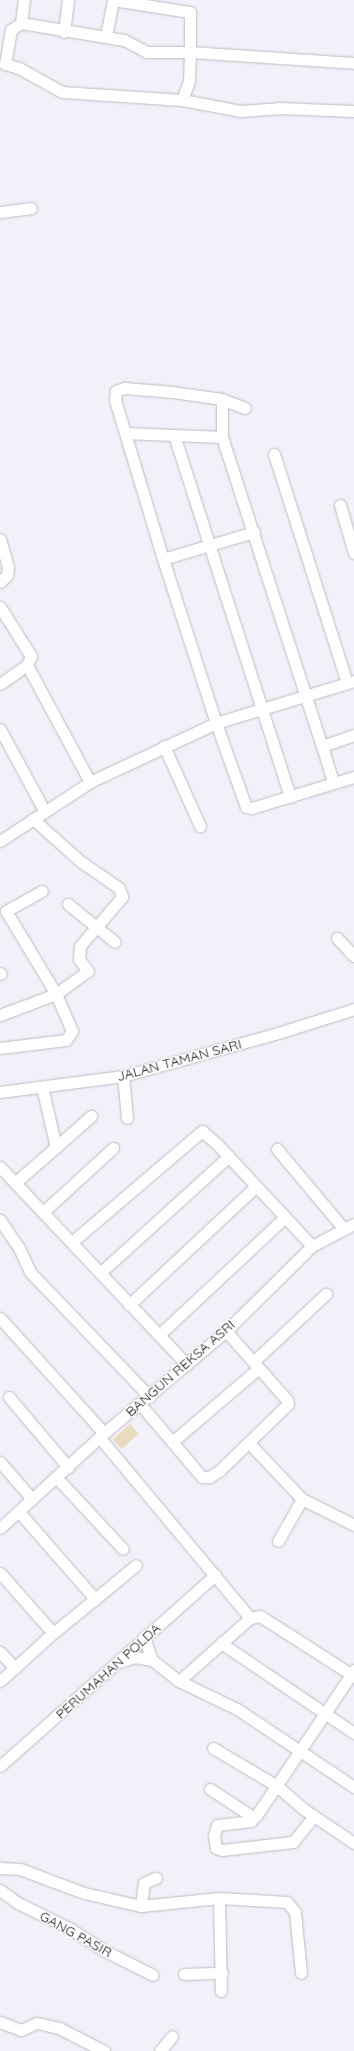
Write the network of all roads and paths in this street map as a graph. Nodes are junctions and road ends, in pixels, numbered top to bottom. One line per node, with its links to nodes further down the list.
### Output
1 (24, 0): 4 (street)
2 (68, 0): 5 (street)
3 (113, 0): 6 (street); 7 (street)
4 (21, 23): 5 (street); 9 (street)
5 (64, 32): 6 (street)
6 (106, 36): 7 (street)
7 (190, 52): 8 (street); 10 (street)
8 (354, 63)
9 (2, 65): 10 (street)
10 (182, 100): 11 (street)
11 (354, 111)
12 (31, 208): 13 (street)
13 (0, 212)
14 (222, 399): 15 (street); 16 (street); 18 (street)
15 (245, 408)
16 (125, 432): 17 (street); 25 (street)
17 (174, 435): 18 (street); 23 (street)
18 (222, 437): 21 (street)
19 (274, 454): 29 (street)
20 (340, 505): 24 (street)
21 (254, 532): 23 (street); 31 (street)
22 (0, 539): 26 (street)
23 (208, 544): 25 (street); 32 (street)
24 (354, 553)
25 (163, 559): 33 (street)
26 (0, 582)
27 (0, 607): 28 (street)
28 (27, 665): 30 (street); 39 (street)
29 (350, 682): 31 (street)
30 (0, 684)
31 (307, 696): 32 (street); 37 (street)
32 (262, 709): 33 (street); 41 (street)
33 (216, 723): 36 (street); 41 (street)
34 (0, 729): 42 (street)
35 (354, 735): 37 (street)
36 (164, 746): 39 (street); 44 (street)
37 (322, 746): 40 (street)
38 (354, 777): 40 (street)
39 (90, 782): 42 (street)
40 (333, 782): 41 (street)
41 (290, 797)
42 (45, 812): 43 (street)
43 (33, 819): 45 (street); 49 (street)
44 (200, 826)
45 (0, 841)
46 (42, 891): 48 (street)
47 (68, 904): 49 (street)
48 (3, 913): 53 (street)
49 (98, 926): 51 (street); 53 (street)
50 (337, 938): 52 (street)
51 (115, 942)
52 (353, 954)
53 (56, 994): 55 (street); 56 (street)
54 (354, 1008): 57 (street, JALAN TAMAN SARI)
55 (0, 1015)
56 (0, 1048)
57 (123, 1076): 58 (street, JALAN TAMAN SARI); 61 (street)
58 (42, 1087): 59 (street, JALAN TAMAN SARI); 62 (street)
59 (0, 1092)
60 (91, 1116): 62 (street)
61 (127, 1118)
62 (56, 1147): 67 (street)
63 (113, 1148): 69 (street)
64 (277, 1149): 72 (street, BANGUN REKSA ASRI)
65 (229, 1156): 68 (street); 73 (street); 75 (street)
66 (0, 1167): 67 (street)
67 (16, 1182): 69 (street)
68 (256, 1186): 70 (street); 77 (street)
69 (43, 1212): 73 (street)
70 (285, 1217): 74 (street); 80 (street)
71 (0, 1220): 84 (street)
72 (349, 1226): 74 (street, BANGUN REKSA ASRI)
73 (72, 1242): 75 (street)
74 (312, 1246): 79 (street, BANGUN REKSA ASRI)
75 (100, 1273): 77 (street)
76 (326, 1294): 82 (street)
77 (129, 1305): 80 (street)
78 (0, 1318): 86 (street)
79 (226, 1331): 81 (street, BANGUN REKSA ASRI); 82 (street)
80 (160, 1334): 81 (street)
81 (187, 1365): 84 (street, BANGUN REKSA ASRI)
82 (256, 1365): 87 (street); 88 (street)
83 (9, 1397): 90 (street)
84 (150, 1397): 85 (street, BANGUN REKSA ASRI)
85 (140, 1404): 86 (street, BANGUN REKSA ASRI); 87 (street)
86 (102, 1436): 90 (street, BANGUN REKSA ASRI); 101 (street)
87 (172, 1442): 88 (street)
88 (250, 1444): 93 (street)
89 (0, 1462): 92 (street)
90 (68, 1467): 91 (street, BANGUN REKSA ASRI)
91 (56, 1478): 92 (street, BANGUN REKSA ASRI); 98 (street)
92 (32, 1499): 94 (street, BANGUN REKSA ASRI)
93 (302, 1499): 95 (street); 97 (street)
94 (19, 1512): 96 (street, BANGUN REKSA ASRI); 102 (street)
95 (354, 1525)
96 (0, 1528)
97 (278, 1541)
98 (123, 1550)
99 (136, 1565): 102 (street)
100 (0, 1573): 104 (street)
101 (215, 1575): 103 (street); 105 (street, PERUMAHAN POLDA)
102 (95, 1599): 104 (street)
103 (250, 1618): 106 (street); 111 (street)
104 (53, 1633): 110 (street)
105 (144, 1637): 108 (street); 109 (street, PERUMAHAN POLDA)
106 (221, 1644): 113 (street); 114 (street)
107 (0, 1652): 110 (street)
108 (152, 1660): 109 (street); 113 (street)
109 (110, 1667): 118 (street, PERUMAHAN POLDA)
110 (15, 1668): 112 (street)
111 (353, 1674): 114 (street)
112 (0, 1681)
113 (179, 1681): 117 (street)
114 (324, 1713): 115 (street); 117 (street)
115 (354, 1733)
116 (213, 1748): 119 (street)
117 (298, 1750): 119 (street); 120 (street)
118 (0, 1766)
119 (277, 1786): 122 (street); 123 (street)
120 (354, 1787)
121 (210, 1789): 122 (street)
122 (255, 1816): 123 (street)
123 (314, 1816): 124 (street)
124 (353, 1840)
125 (0, 1868): 129 (street)
126 (156, 1878): 129 (street)
127 (0, 1890): 133 (street, GANG PASIR)
128 (219, 1898): 129 (street); 130 (street); 132 (street)
129 (141, 1906)
130 (222, 1973): 131 (street); 134 (street)
131 (184, 1974)
132 (301, 1974)
133 (153, 1975)
134 (221, 1991)
135 (0, 2022): 137 (street)
136 (172, 2036): 138 (street)
137 (104, 2051)
138 (160, 2051)

